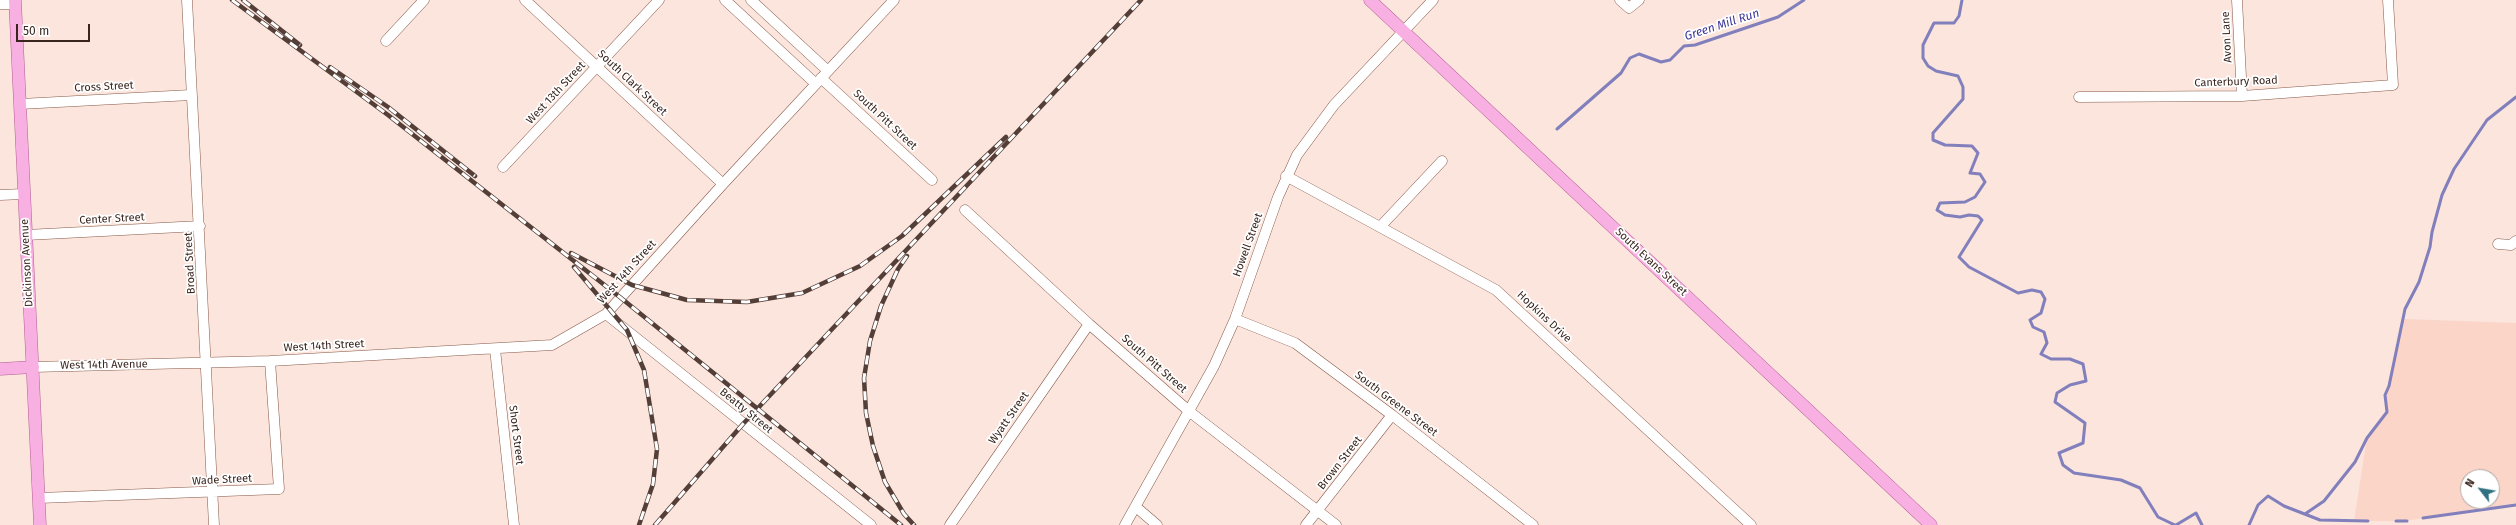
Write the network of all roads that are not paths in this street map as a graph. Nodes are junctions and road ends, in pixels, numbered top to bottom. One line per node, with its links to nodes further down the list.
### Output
1 (187, 0): 20 (street, Broad Street)
2 (424, 0): 17 (street)
3 (525, 0): 18 (street, South Clark Street)
4 (659, 0): 18 (street, West 13th Street)
5 (725, 0): 19 (street, South Pitt Street)
6 (751, 0): 19 (street, South Pitt Street)
7 (894, 0): 19 (street, West 14th Street)
8 (1370, 0): 16 (main road, South Evans Street)
9 (1433, 0): 16 (street, Howell Street)
10 (1620, 0): 11 (street)
11 (1639, 0)
12 (2237, 0): 22 (street, Avon Lane)
13 (2388, 0): 22 (street, Canterbury Road)
14 (15, 2): 15 (street); 23 (main road, Dickinson Avenue)
15 (0, 4)
16 (1403, 31): 26 (street, Howell Street); 51 (main road, South Evans Street)
17 (386, 41)
18 (597, 67): 25 (street, West 13th Street); 28 (street, South Clark Street)
19 (822, 78): 27 (street, South Pitt Street); 28 (street, West 14th Street)
20 (191, 95): 23 (street, Cross Street); 32 (street, Broad Street)
21 (2079, 96): 22 (street, Canterbury Road)
22 (2242, 96)
23 (20, 104): 29 (main road, Dickinson Avenue)
24 (1442, 161): 33 (street)
25 (503, 167)
26 (1286, 176): 33 (street, Hopkins Drive); 38 (street, Howell Street)
27 (932, 180)
28 (723, 184): 37 (street, West 14th Street)
29 (24, 194): 30 (street); 34 (main road, Dickinson Avenue)
30 (0, 196)
31 (965, 210): 39 (street, South Pitt Street)
32 (200, 226): 34 (street, Center Street); 42 (street, Broad Street)
33 (1380, 227): 62 (street, Hopkins Drive)
34 (26, 235): 43 (main road, Dickinson Avenue)
35 (2516, 241): 36 (street)
36 (2498, 244)
37 (606, 314): 40 (street, West 14th Street); 55 (street, Beatty Street)
38 (1234, 319): 45 (street, Howell Street); 46 (street, South Greene Street)
39 (1089, 324): 45 (street, South Pitt Street); 56 (street, Wyatt Street)
40 (495, 349): 41 (street, West 14th Street); 54 (street, Short Street)
41 (270, 361): 42 (street, West 14th Street); 47 (street, Wade Street)
42 (208, 364): 43 (street, West 14th Avenue); 47 (street, Broad Street)
43 (33, 367): 44 (main road, West 14th Avenue); 48 (main road, Dickinson Avenue)
44 (0, 369)
45 (1190, 412): 49 (street, Howell Street); 50 (street, South Pitt Street)
46 (1392, 415): 50 (street, Brown Street); 61 (street, South Greene Street)
47 (213, 493): 48 (street, Wade Street); 53 (street, Broad Street)
48 (39, 498): 52 (main road, Dickinson Avenue)
49 (1136, 507): 57 (street, Howell Street); 58 (street)
50 (1317, 510): 59 (street, Brown Street); 60 (street, South Pitt Street)
51 (1929, 524)
52 (40, 525)
53 (214, 525)
54 (514, 525)
55 (871, 525)
56 (950, 525)
57 (1125, 525)
58 (1157, 525)
59 (1306, 525)
60 (1336, 525)
61 (1533, 525)
62 (1751, 525)

